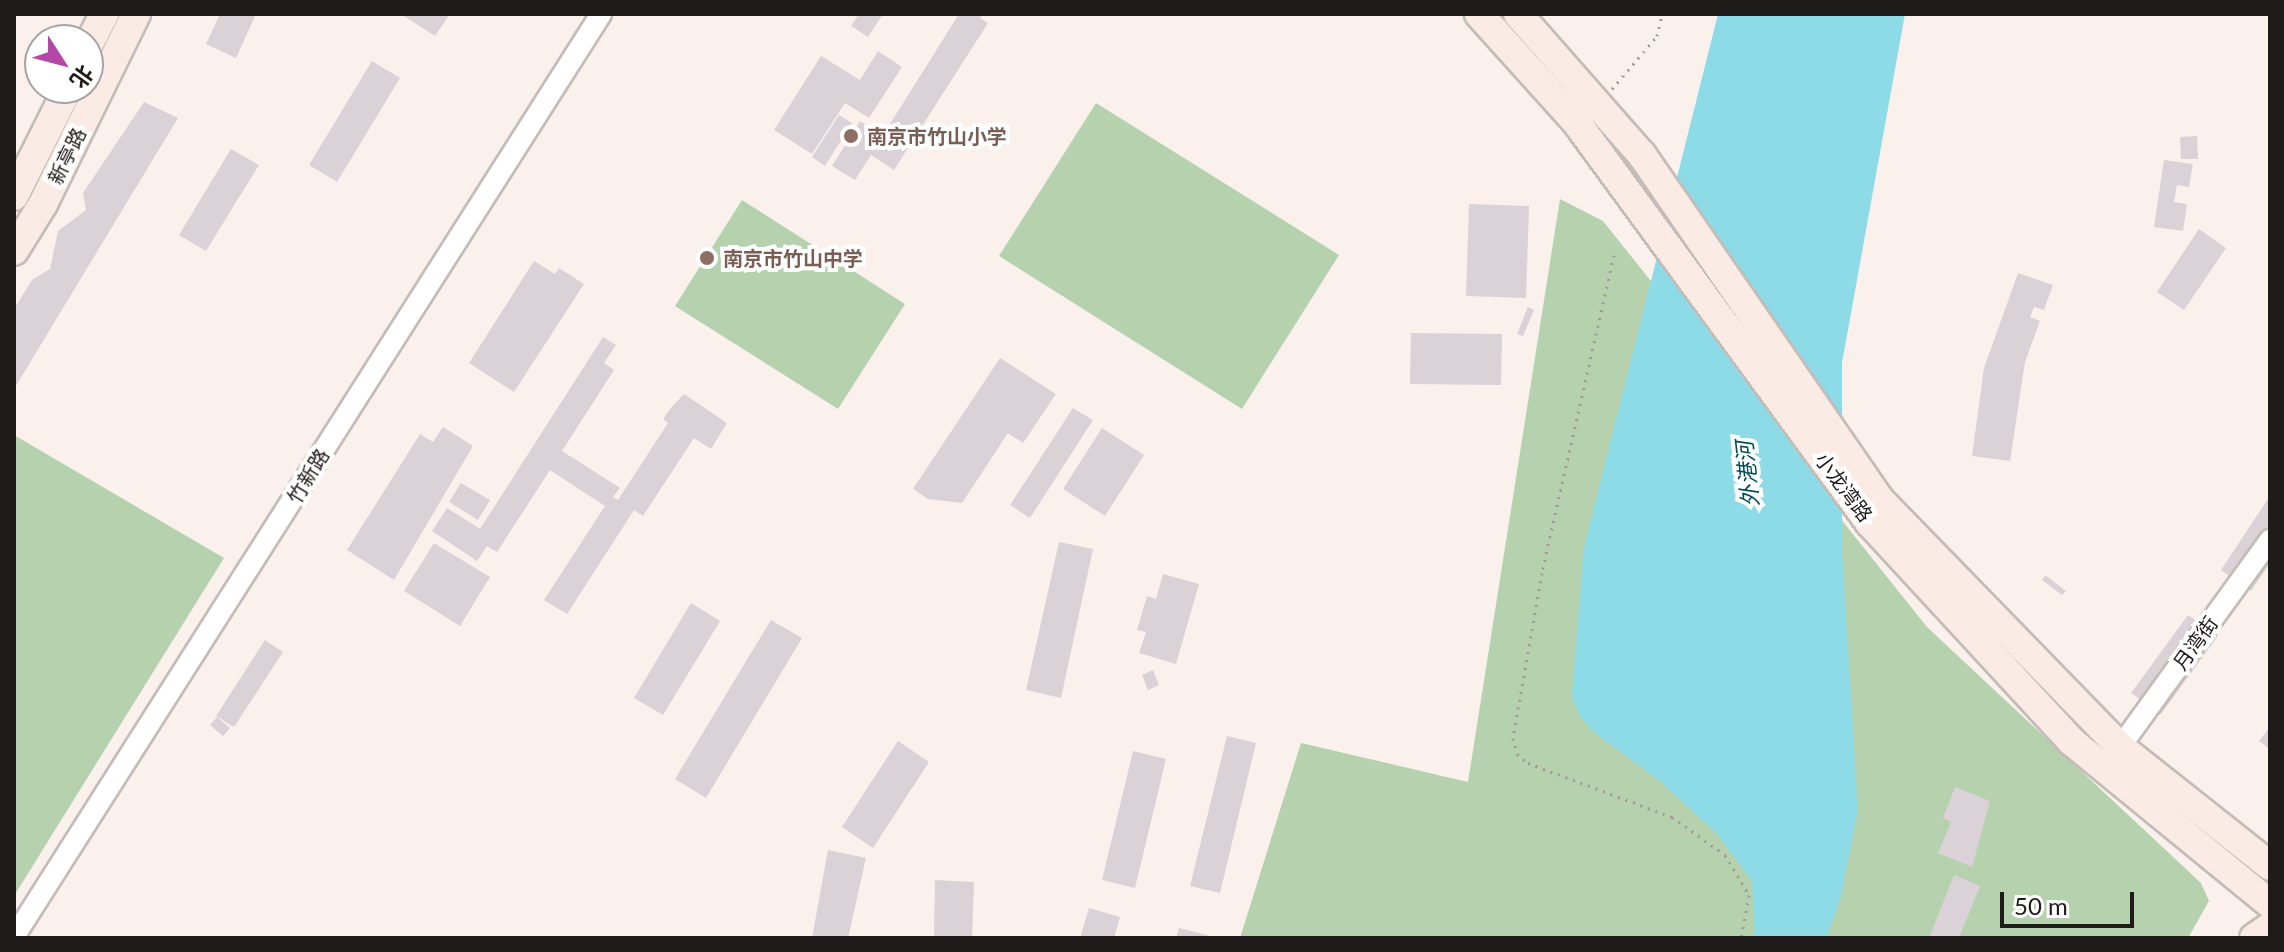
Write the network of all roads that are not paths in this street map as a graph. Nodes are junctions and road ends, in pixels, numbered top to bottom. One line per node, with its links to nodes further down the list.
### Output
1 (136, 14): 8 (main road, 新亭路)
2 (601, 14): 15 (street, 竹新路)
3 (1479, 14): 5 (main road, 小龙湾路)
4 (1523, 16): 5 (street); 9 (main road, 小龙湾路)
5 (1501, 39): 9 (main road, 小龙湾路)
6 (60, 104): 7 (main road, 新亭路)
7 (14, 196)
8 (14, 251)
9 (1874, 511): 11 (main road, 小龙湾路); 13 (main road, 小龙湾路)
10 (2270, 540): 11 (street, 月湾街)
11 (2120, 747): 12 (main road, 小龙湾路)
12 (2270, 866)
13 (2270, 904)
14 (2270, 927): 16 (main road)
15 (14, 937)
16 (2254, 938)

